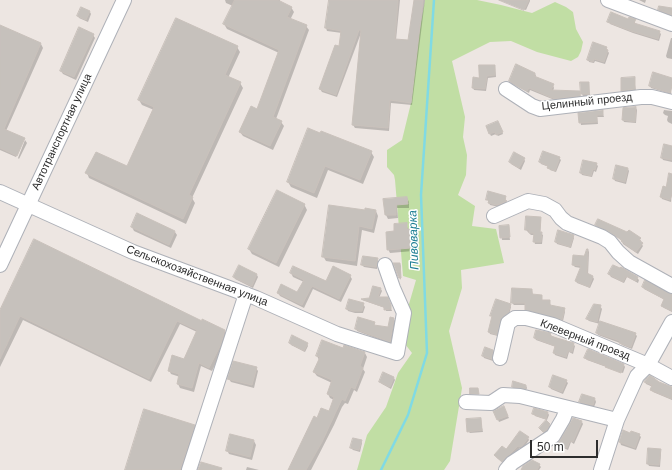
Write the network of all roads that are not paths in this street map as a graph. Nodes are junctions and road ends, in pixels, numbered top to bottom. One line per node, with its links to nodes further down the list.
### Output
1 (124, 0): 7 (street, Автотранспортная улица)
2 (608, 0): 3 (street)
3 (672, 24)
4 (506, 89): 5 (street, Целинный проезд)
5 (672, 102)
6 (0, 192): 7 (street, Сельскохозяйственная улица)
7 (28, 205): 9 (street, Автотранспортная улица); 12 (street, Сельскохозяйственная улица)
8 (494, 216): 11 (street)
9 (0, 265)
10 (385, 266): 12 (street, Сельскохозяйственная улица)
11 (672, 286)
12 (246, 294): 20 (street)
13 (672, 322): 15 (street)
14 (500, 358): 15 (street, Клеверный проезд)
15 (648, 365): 16 (street, Клеверный проезд); 19 (street)
16 (672, 378)
17 (466, 402): 18 (street)
18 (567, 409): 19 (street); 21 (street)
19 (617, 420): 22 (street)
20 (189, 470)
21 (506, 470)
22 (601, 470)

